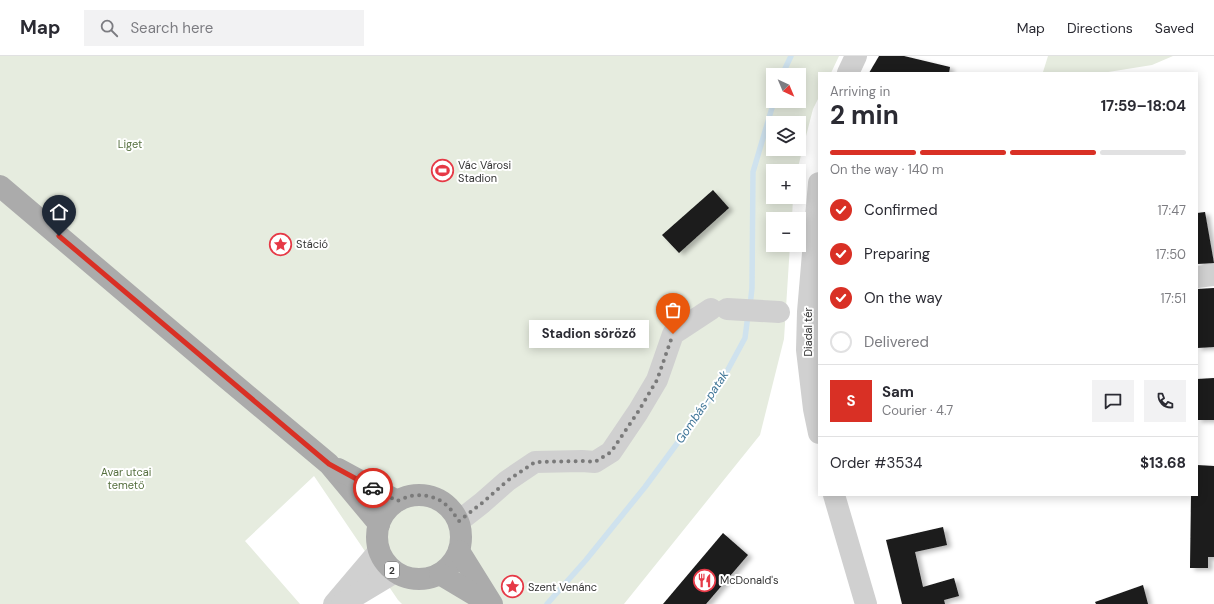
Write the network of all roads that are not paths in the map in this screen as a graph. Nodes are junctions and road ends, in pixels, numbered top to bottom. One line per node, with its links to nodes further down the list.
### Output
1 (856, 56): 2 (street)
2 (848, 72)
3 (0, 186): 10 (main road)
4 (818, 195): 8 (street, Diadal tér)
5 (1214, 275): 6 (street)
6 (1198, 277)
7 (779, 312): 13 (street)
8 (813, 349): 9 (street, Diadal tér)
9 (818, 428)
10 (329, 464): 12 (main road); 14 (main road)
11 (834, 496): 22 (street)
12 (397, 501): 13 (main road); 14 (main road)
13 (459, 521): 15 (main road)
14 (379, 524): 16 (main road, 2)
15 (459, 550): 18 (main road); 21 (main road)
16 (379, 551): 17 (main road, 2); 19 (street)
17 (395, 572): 18 (main road, 2); 20 (street)
18 (440, 574): 21 (main road)
19 (334, 604)
20 (342, 604)
21 (491, 604)
22 (866, 604)

